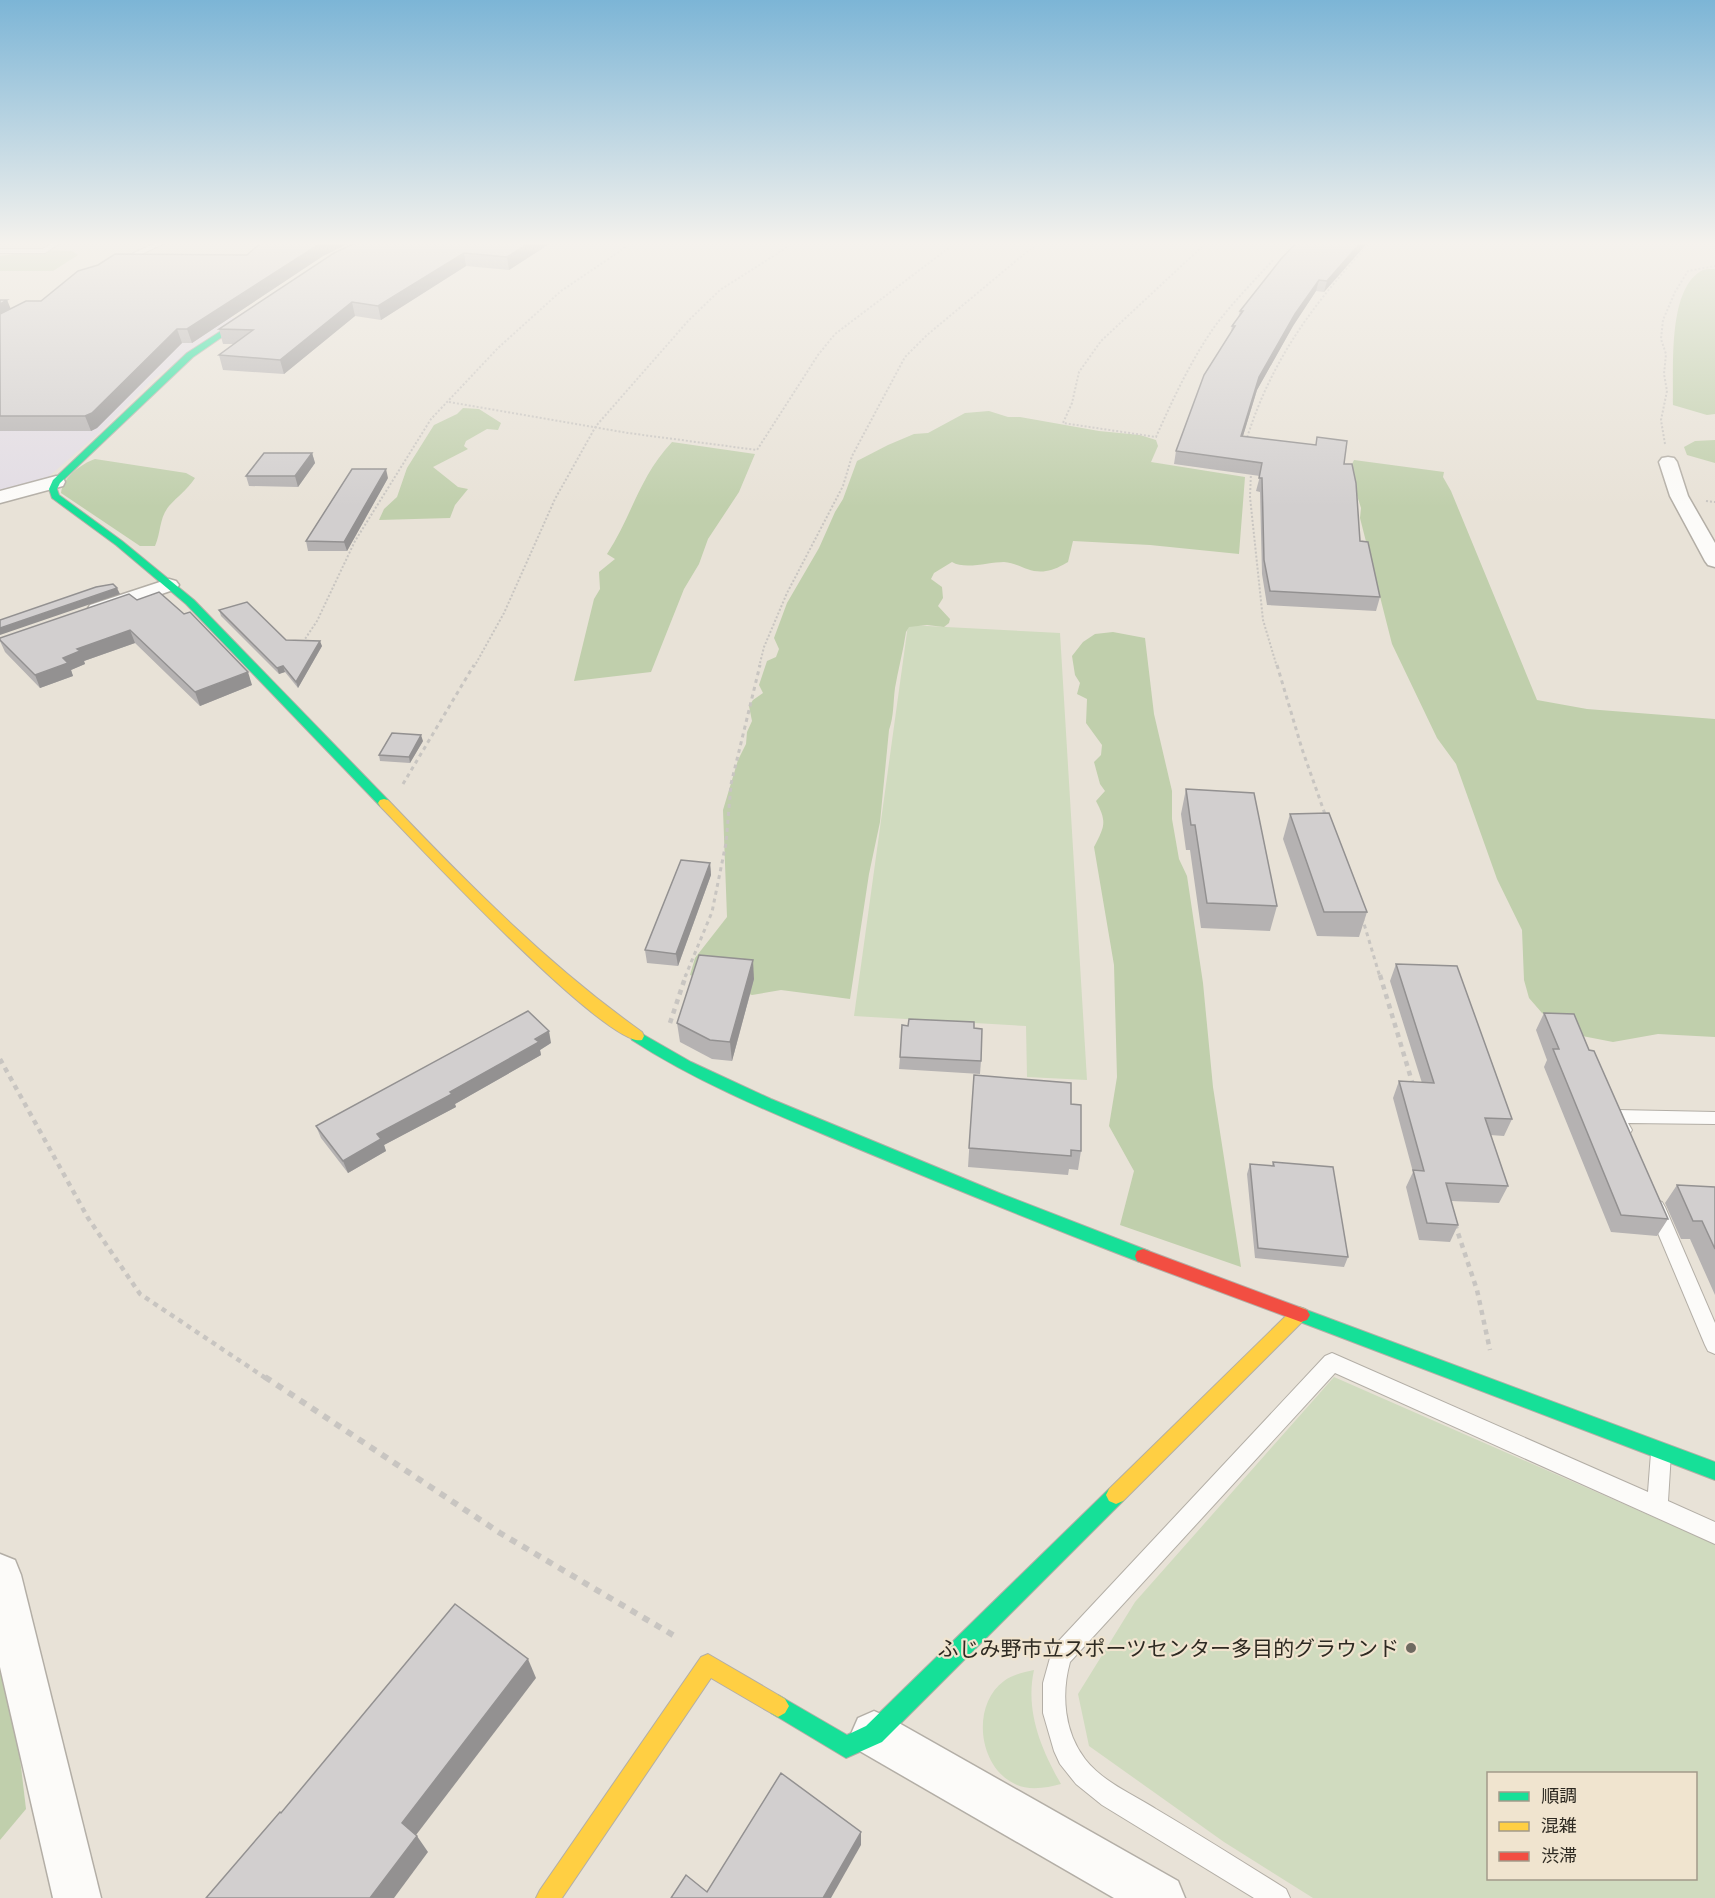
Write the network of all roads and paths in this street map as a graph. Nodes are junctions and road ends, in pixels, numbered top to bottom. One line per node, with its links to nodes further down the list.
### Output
1 (228, 330): 15 (street)
2 (518, 330): 10 (path)
3 (680, 330): 11 (path)
4 (841, 330): 11 (path)
5 (934, 330): 24 (path)
6 (1113, 330): 7 (path)
7 (1213, 330)
8 (1297, 330): 12 (path)
9 (1662, 330): 13 (path)
10 (449, 402): 11 (path); 20 (path)
11 (596, 426): 21 (path)
12 (1253, 446)
13 (1668, 462): 17 (street)
14 (1251, 468): 22 (path)
15 (56, 482): 16 (street); 18 (street)
16 (0, 497)
17 (1715, 561)
18 (169, 585): 19 (street); 20 (street)
19 (79, 616)
20 (270, 682): 21 (street)
21 (389, 808): 31 (street)
22 (1330, 827)
23 (1362, 915): 26 (path)
24 (678, 994)
25 (0, 1059): 39 (path)
26 (1414, 1087)
27 (1715, 1118): 28 (lane)
28 (1631, 1149)
29 (1650, 1192): 32 (lane)
30 (1452, 1212): 33 (path)
31 (1299, 1314): 33 (street); 40 (street)
32 (1715, 1345)
33 (1499, 1388): 34 (street)
34 (1662, 1450): 35 (street); 36 (lane)
35 (1715, 1471)
36 (1657, 1508): 37 (lane); 44 (lane)
37 (1715, 1533)
38 (0, 1575): 41 (street)
39 (708, 1664): 40 (street); 42 (street)
40 (874, 1734): 43 (street)
41 (77, 1898)
42 (548, 1898)
43 (1161, 1898)
44 (1277, 1898)

